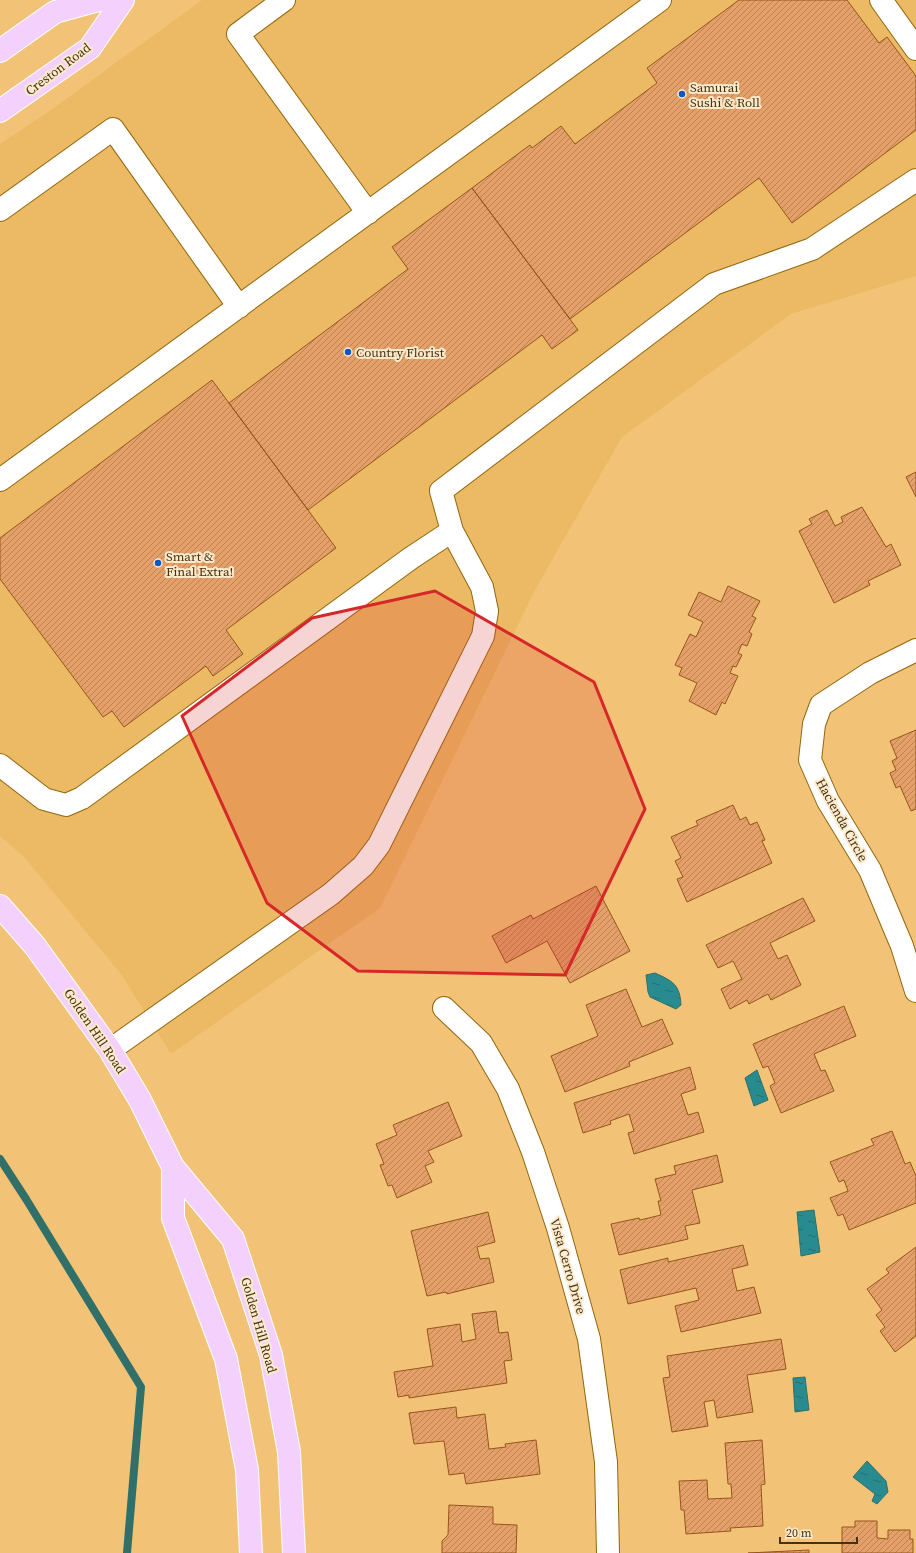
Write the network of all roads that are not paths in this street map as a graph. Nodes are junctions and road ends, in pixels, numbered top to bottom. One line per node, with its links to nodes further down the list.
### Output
1 (99, 0): 7 (main road)
2 (123, 0): 8 (main road, Creston Road)
3 (284, 0): 11 (street)
4 (660, 0): 11 (street)
5 (881, 0): 6 (street)
6 (916, 50)
7 (0, 51)
8 (0, 111)
9 (916, 180): 14 (street)
10 (0, 210): 12 (street)
11 (368, 213): 12 (street)
12 (239, 307): 13 (street)
13 (0, 480)
14 (452, 531): 16 (street); 20 (street)
15 (916, 650): 18 (street, Hacienda Circle)
16 (0, 765)
17 (0, 906): 20 (main road, Golden Hill Road)
18 (916, 991)
19 (444, 1008): 24 (street, Vista Cerro Drive)
20 (110, 1050): 21 (main road, Golden Hill Road)
21 (173, 1167): 22 (main road, Golden Hill Road); 23 (main road, Golden Hill Road)
22 (251, 1553)
23 (294, 1553)
24 (608, 1553)

